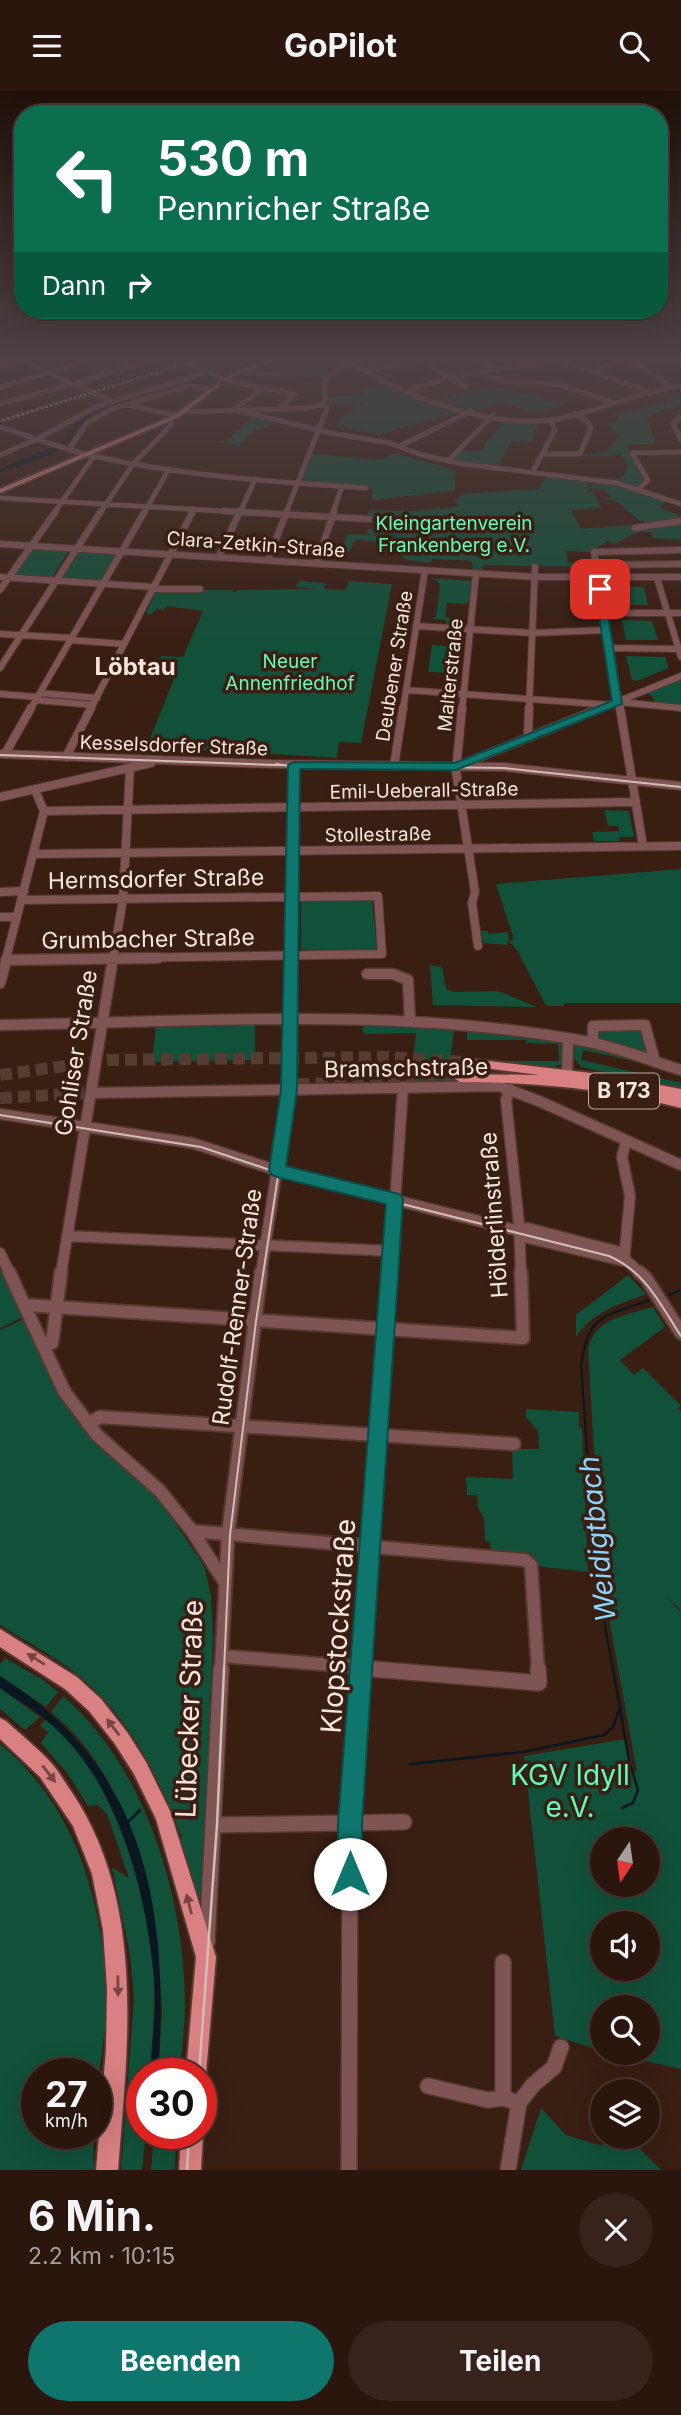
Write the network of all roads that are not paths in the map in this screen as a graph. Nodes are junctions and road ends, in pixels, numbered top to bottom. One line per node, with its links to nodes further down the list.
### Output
1 (81, 452): 10 (street)
2 (97, 452): 10 (main road)
3 (144, 452): 12 (street)
4 (310, 452): 16 (street)
5 (419, 452): 11 (street)
6 (457, 452): 11 (street)
7 (581, 452): 9 (street)
8 (681, 452): 19 (street)
9 (544, 454): 14 (street)
10 (91, 455): 12 (street); 20 (main road); 22 (street)
11 (448, 461): 14 (street)
12 (133, 464): 13 (street); 23 (street)
13 (169, 469): 15 (street); 25 (street)
14 (532, 473): 19 (street)
15 (255, 479): 16 (street); 27 (street)
16 (298, 484): 17 (street); 28 (street)
17 (342, 486): 18 (street); 29 (street)
18 (366, 488)
19 (639, 489): 24 (street)
20 (0, 491)
21 (0, 498): 22 (street)
22 (62, 502): 23 (street); 34 (street)
23 (104, 504): 25 (street); 35 (street)
24 (681, 504)
25 (148, 507): 26 (street); 37 (street)
26 (194, 509): 27 (street); 38 (street)
27 (239, 512): 28 (street); 39 (street)
28 (285, 515): 29 (street); 40 (street)
29 (332, 517): 30 (street); 41 (street)
30 (369, 519)
31 (681, 521): 32 (street)
32 (635, 528)
33 (0, 544): 34 (street, Clara-Zetkin-Straße)
34 (31, 546): 35 (street, Clara-Zetkin-Straße); 50 (street)
35 (76, 549): 37 (street, Clara-Zetkin-Straße); 53 (street)
36 (681, 550): 43 (street)
37 (122, 551): 38 (street, Clara-Zetkin-Straße); 54 (street)
38 (170, 555): 39 (street, Clara-Zetkin-Straße); 55 (street)
39 (219, 557): 40 (street, Clara-Zetkin-Straße)
40 (268, 560): 41 (street, Clara-Zetkin-Straße)
41 (317, 563): 45 (street, Clara-Zetkin-Straße)
42 (681, 564): 43 (street)
43 (596, 565): 51 (street)
44 (535, 567): 48 (street)
45 (425, 570): 46 (street, Clara-Zetkin-Straße); 61 (street, Deubener Straße)
46 (476, 573): 48 (street, Clara-Zetkin-Straße); 62 (street, Malterstraße)
47 (0, 577): 50 (street)
48 (533, 577): 51 (street, Clara-Zetkin-Straße); 64 (street)
49 (681, 577): 52 (street, Clara-Zetkin-Straße)
50 (8, 578): 53 (street); 57 (street)
51 (598, 578): 52 (street, Clara-Zetkin-Straße); 58 (street)
52 (657, 578): 59 (street)
53 (55, 581): 54 (street); 66 (street)
54 (104, 584): 55 (street); 67 (street)
55 (153, 588): 56 (street); 68 (street)
56 (200, 589)
57 (0, 590)
58 (603, 613): 59 (street); 63 (street)
59 (667, 613): 60 (street); 70 (street)
60 (681, 613)
61 (416, 626): 62 (street); 73 (street, Deubener Straße)
62 (470, 630): 64 (street); 75 (street, Malterstraße)
63 (606, 630): 64 (street); 69 (street)
64 (533, 633): 77 (street)
65 (0, 634): 66 (street)
66 (21, 635): 67 (street); 71 (street)
67 (72, 638): 68 (street); 76 (street)
68 (126, 642): 78 (street)
69 (609, 648): 70 (street); 79 (street)
70 (680, 653)
71 (0, 668)
72 (681, 676): 79 (street)
73 (406, 690): 75 (street); 86 (street, Deubener Straße)
74 (0, 694): 76 (street)
75 (464, 694): 77 (street); 87 (street, Malterstraße)
76 (38, 697): 78 (street); 82 (street)
77 (529, 698): 79 (street); 81 (street)
78 (95, 701): 83 (street)
79 (615, 703): 80 (street); 81 (street); 89 (street)
80 (681, 708)
81 (531, 737): 87 (street)
82 (2, 754): 83 (street, Kesselsdorfer Straße)
83 (66, 757): 84 (street, Kesselsdorfer Straße)
84 (166, 760): 85 (street, Kesselsdorfer Straße); 88 (street)
85 (294, 765): 86 (street, Kesselsdorfer Straße); 95 (street)
86 (394, 766): 87 (street, Kesselsdorfer Straße)
87 (456, 767): 89 (street, Kesselsdorfer Straße); 94 (street, Malterstraße)
88 (130, 768): 91 (street); 96 (street, Gohliser Straße)
89 (632, 781): 90 (street, Kesselsdorfer Straße); 93 (street)
90 (681, 786)
91 (35, 790): 92 (street); 97 (street)
92 (0, 797)
93 (636, 802): 94 (street, Emil-Ueberall-Straße); 98 (street)
94 (461, 805): 95 (street, Emil-Ueberall-Straße); 100 (street, Malterstraße)
95 (293, 807): 96 (street, Emil-Ueberall-Straße); 101 (street)
96 (129, 810): 97 (street, Emil-Ueberall-Straße); 102 (street, Gohliser Straße)
97 (44, 811): 103 (street)
98 (643, 846): 99 (street, Stollestraße); 100 (street, Stollestraße)
99 (681, 846)
100 (468, 848): 101 (street, Stollestraße); 110 (street, Malterstraße)
101 (292, 851): 102 (street, Stollestraße); 106 (street)
102 (126, 852): 103 (street, Stollestraße); 107 (street, Gohliser Straße)
103 (33, 854): 105 (street)
104 (0, 892): 105 (street, Hermsdorfer Straße)
105 (22, 895): 107 (street, Hermsdorfer Straße); 109 (street)
106 (291, 897): 107 (street, Hermsdorfer Straße); 111 (street, Rudolf-Renner-Straße); 111 (street, Hermsdorfer Straße)
107 (123, 899): 112 (street, Gohliser Straße)
108 (0, 917): 109 (street)
109 (17, 917): 113 (street)
110 (478, 946)
111 (291, 955): 112 (street, Grumbacher Straße); 116 (street, Rudolf-Renner-Straße)
112 (113, 958): 113 (street, Grumbacher Straße); 118 (street, Gohliser Straße)
113 (6, 960): 115 (street)
114 (367, 974): 117 (street)
115 (0, 983)
116 (290, 1020): 117 (street); 118 (street); 129 (street, Rudolf-Renner-Straße)
117 (410, 1021): 120 (street)
118 (103, 1023): 119 (street); 130 (street, Gohliser Straße)
119 (0, 1025)
120 (568, 1039): 121 (street); 126 (street)
121 (593, 1043): 123 (street); 123 (street)
122 (463, 1062): 126 (main road, B 173)
123 (655, 1062): 124 (street)
124 (680, 1067)
125 (460, 1078): 126 (main road, B 173)
126 (567, 1078): 131 (main road, B 173); 132 (main road, B 173)
127 (403, 1087): 128 (street, Bramschstraße); 129 (street, Bramschstraße); 138 (street, Klopstockstraße)
128 (510, 1089): 135 (street, Bramschstraße); 139 (street, Hölderlinstraße)
129 (289, 1090): 130 (street, Bramschstraße); 137 (street, Rudolf-Renner-Straße)
130 (91, 1093): 134 (street, Gohliser Straße)
131 (681, 1094)
132 (681, 1103)
133 (0, 1114): 134 (street)
134 (85, 1127): 137 (street); 140 (street, Gohliser Straße)
135 (626, 1141): 136 (street, Bramschstraße); 144 (street)
136 (681, 1165)
137 (277, 1170): 138 (street); 141 (street, Rudolf-Renner-Straße)
138 (395, 1200): 139 (street); 142 (street, Klopstockstraße)
139 (519, 1231): 144 (street); 148 (street, Hölderlinstraße)
140 (67, 1235): 141 (street); 146 (street, Gohliser Straße)
141 (266, 1244): 142 (street); 147 (street, Rudolf-Renner-Straße)
142 (391, 1251): 148 (street, Klopstockstraße)
143 (0, 1253): 145 (street, Lübecker Straße)
144 (624, 1261): 149 (street)
145 (24, 1305): 146 (street); 151 (street, Lübecker Straße)
146 (55, 1308): 147 (street); 150 (street, Gohliser Straße)
147 (254, 1321): 148 (street); 152 (street, Rudolf-Renner-Straße)
148 (386, 1329): 153 (street, Klopstockstraße)
149 (681, 1333)
150 (52, 1343)
151 (88, 1424): 152 (street); 155 (street, Lübecker Straße)
152 (241, 1425): 153 (street); 156 (street, Rudolf-Renner-Straße)
153 (378, 1434): 154 (street); 157 (street, Klopstockstraße)
154 (514, 1444)
155 (192, 1531): 156 (street); 158 (street, Lübecker Straße)
156 (228, 1534): 157 (street); 158 (street, Rudolf-Renner-Straße)
157 (370, 1545): 161 (street, Klopstockstraße); 161 (street)
158 (224, 1581): 160 (street, Lübecker Straße)
159 (0, 1637): 166 (main road, one-way to 159)
160 (223, 1656): 161 (street); 165 (street, Lübecker Straße)
161 (361, 1668): 164 (street, Klopstockstraße)
162 (0, 1727): 173 (main road, one-way to 173)
163 (404, 1822): 164 (street)
164 (350, 1823): 165 (street); 175 (street, Klopstockstraße)
165 (215, 1825): 166 (street, Lübecker Straße)
166 (206, 1958): 169 (main road, Lübecker Straße)
167 (503, 1962): 171 (street)
168 (561, 2047): 171 (street)
169 (197, 2058)
170 (428, 2086): 171 (street)
171 (511, 2101): 176 (street)
172 (191, 2149): 174 (main road)
173 (107, 2170)
174 (190, 2170)
175 (349, 2170)
176 (508, 2170)

